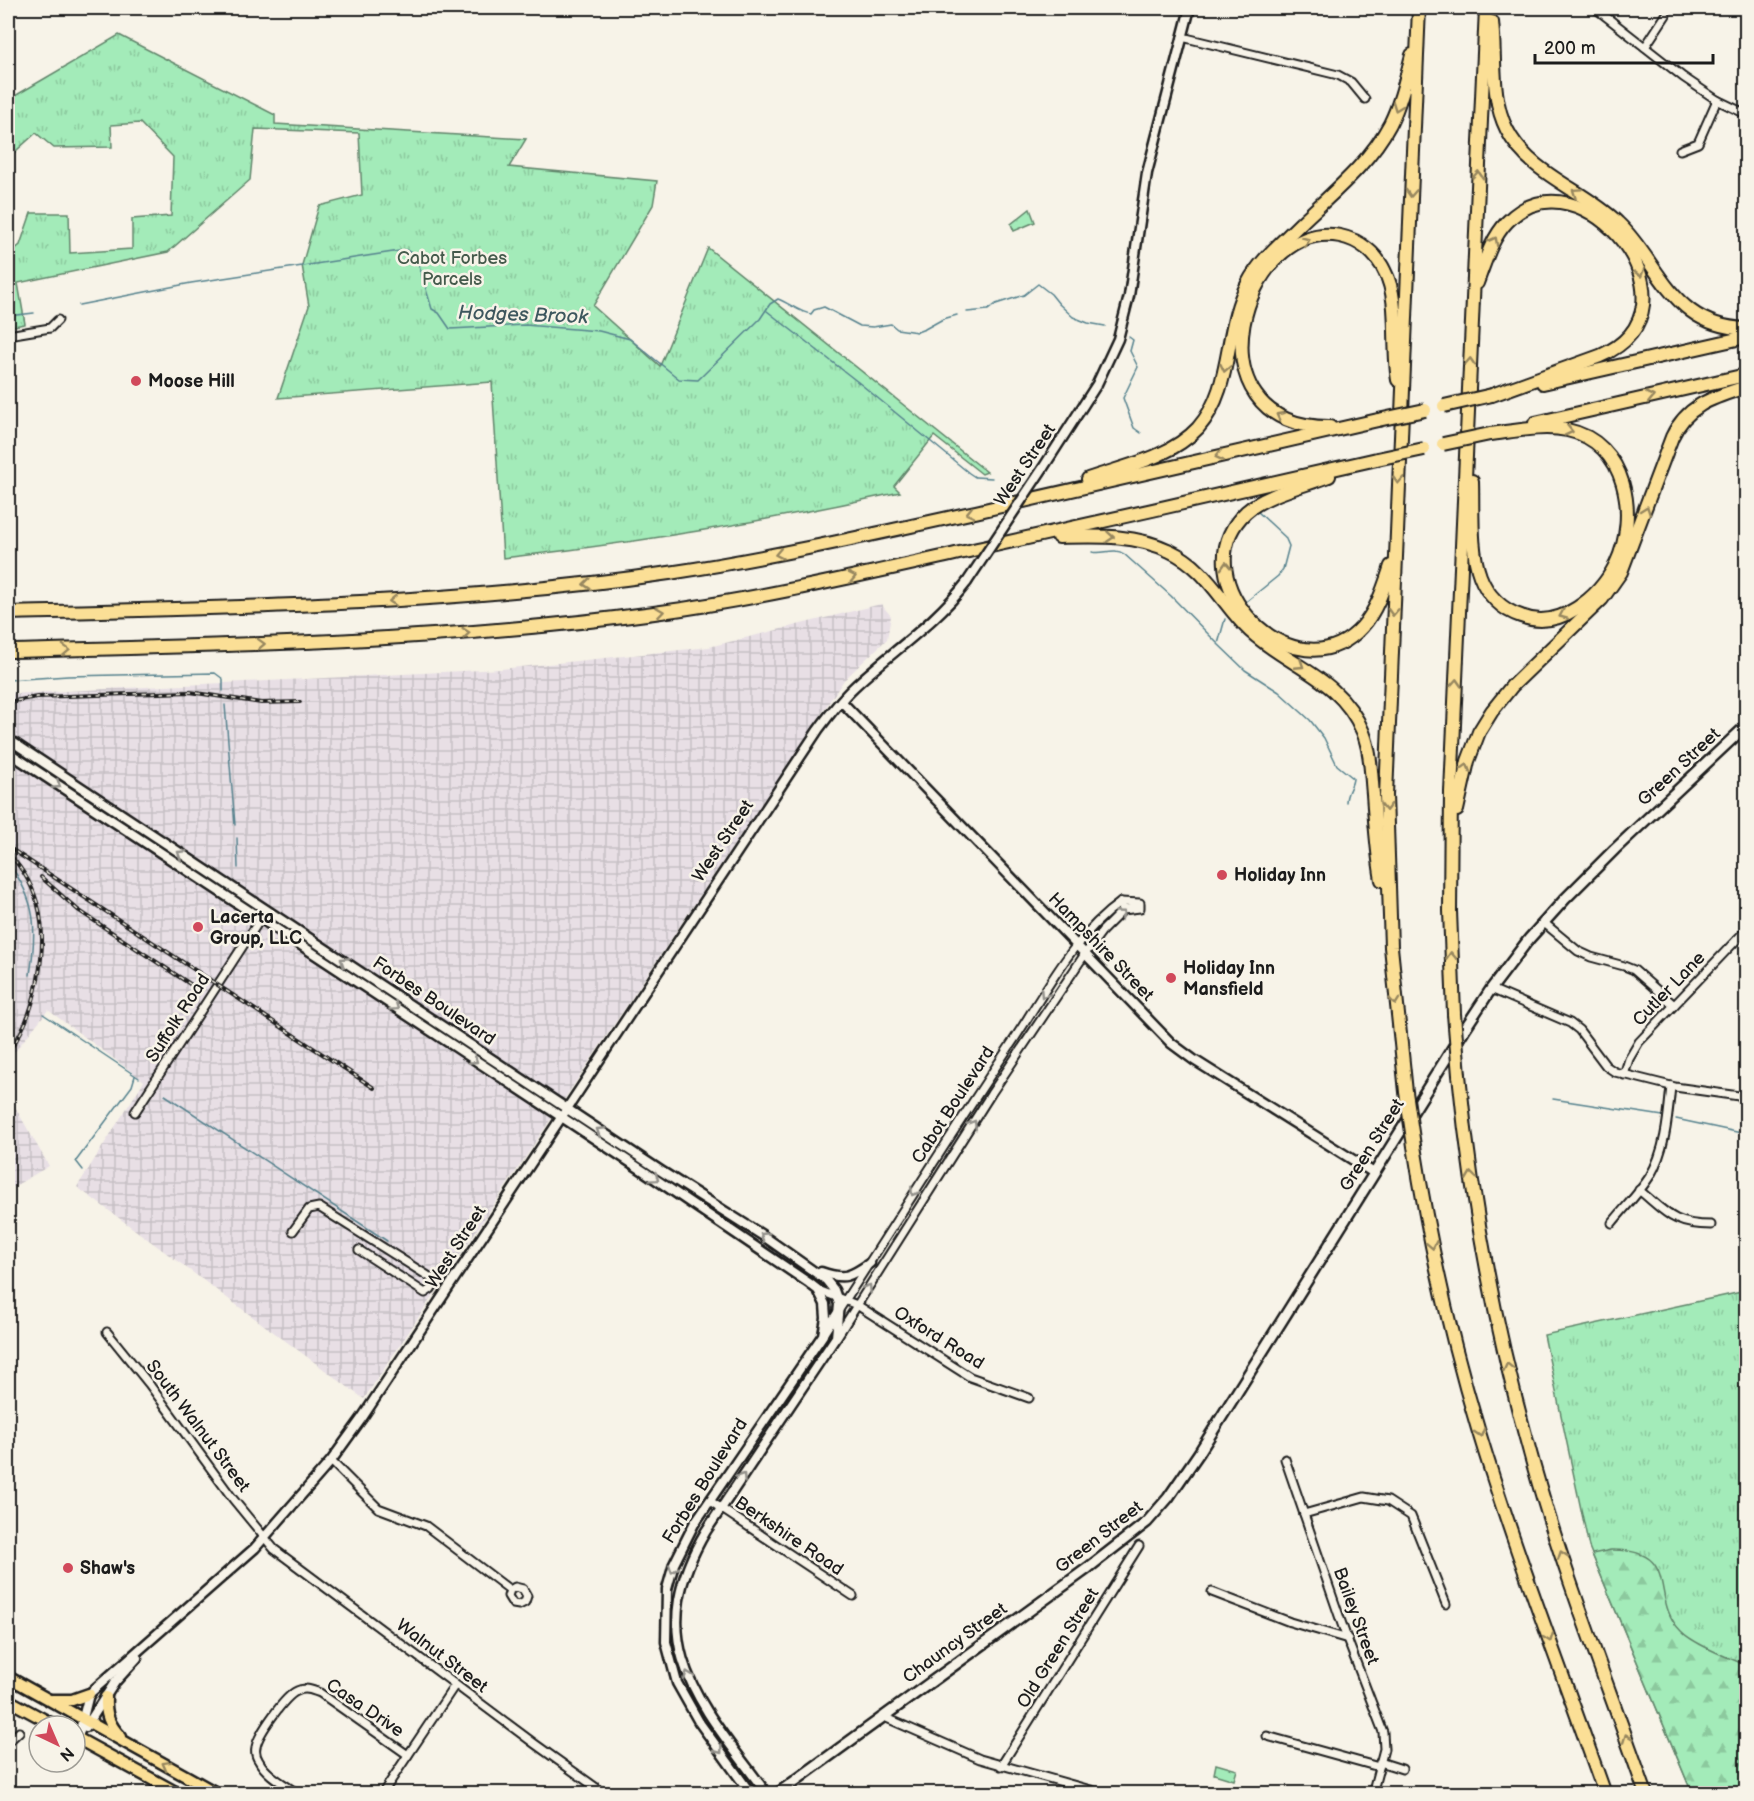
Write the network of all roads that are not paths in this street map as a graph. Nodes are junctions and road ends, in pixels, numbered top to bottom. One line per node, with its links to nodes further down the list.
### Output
1 (1190, 8): 7 (street, West Street)
2 (1419, 8): 6 (highway)
3 (1488, 8): 13 (highway, one-way to 3); 15 (highway, one-way to 3)
4 (1594, 8): 8 (street)
5 (1666, 15): 8 (street)
6 (1418, 30): 21 (highway, one-way to 21); 26 (highway, one-way to 26)
7 (1182, 37): 9 (street); 31 (street, West Street, bridge)
8 (1645, 47): 10 (street)
9 (1365, 99)
10 (1717, 100): 11 (street); 12 (street)
11 (1746, 114)
12 (1680, 150)
13 (1473, 296): 20 (highway, one-way to 20); 24 (highway, one-way to 13)
14 (58, 320): 16 (street)
15 (1746, 329)
16 (8, 335)
17 (1746, 338): 20 (highway)
18 (1746, 375): 23 (highway, one-way to 18)
19 (1746, 387): 35 (highway, one-way to 19)
20 (1492, 395): 22 (highway, bridge)
21 (1402, 401): 22 (highway, one-way to 21); 28 (highway, one-way to 28)
22 (1378, 420): 26 (highway, one-way to 26)
23 (1490, 434): 24 (highway, one-way to 24); 25 (highway, bridge)
24 (1467, 442): 35 (highway, one-way to 24)
25 (1377, 459): 27 (highway); 28 (highway, one-way to 25)
26 (1027, 500): 29 (highway, one-way to 29)
27 (1031, 537): 30 (highway, one-way to 27); 41 (highway, one-way to 41)
28 (1395, 553): 41 (highway, one-way to 41)
29 (8, 614)
30 (8, 651)
31 (841, 700): 43 (street, Hampshire Street); 51 (street, West Street)
32 (1746, 726): 40 (main road, Green Street)
33 (11, 741): 34 (street); 37 (street, Forbes Boulevard, one-way to 33)
34 (8, 752): 39 (street, Forbes Boulevard, one-way to 39)
35 (1450, 889): 117 (highway, one-way to 35, bridge)
36 (1121, 902): 38 (street); 38 (street, Cabot Boulevard); 43 (street, Cabot Boulevard)
37 (266, 910): 39 (street, Suffolk Road); 51 (street, Forbes Boulevard, one-way to 37)
38 (1123, 910): 44 (street, Cabot Boulevard, one-way to 38)
39 (260, 919): 50 (street, Suffolk Road); 51 (street, Forbes Boulevard, one-way to 51)
40 (1543, 922): 45 (main road, Green Street); 46 (street)
41 (1390, 925): 116 (highway, one-way to 116, bridge)
42 (1746, 930): 46 (street, Cutler Lane)
43 (1077, 945): 44 (street, Hampshire Street); 58 (street, Cabot Boulevard, one-way to 58)
44 (1085, 954): 52 (street, Hampshire Street); 65 (street, Cabot Boulevard, one-way to 44)
45 (1491, 989): 47 (street); 52 (main road, Green Street)
46 (1674, 1005): 47 (street, Cutler Lane)
47 (1624, 1075): 48 (street)
48 (1671, 1086): 49 (street); 53 (street)
49 (1746, 1097)
50 (135, 1112)
51 (564, 1113): 59 (street, Forbes Boulevard, one-way to 51); 61 (street, West Street); 62 (street, Forbes Boulevard, one-way to 62)
52 (1374, 1173): 81 (main road, Green Street)
53 (1639, 1190): 54 (street); 55 (street)
54 (1612, 1223)
55 (1711, 1225)
56 (293, 1231): 60 (street)
57 (359, 1250): 60 (street)
58 (870, 1263): 59 (street); 64 (street, Cabot Boulevard)
59 (812, 1269): 63 (street, Forbes Boulevard)
60 (436, 1281): 61 (street)
61 (448, 1289): 72 (street, West Street)
62 (818, 1290): 63 (street, Forbes Boulevard); 68 (street)
63 (837, 1297): 64 (street, Oxford Road); 66 (street, Forbes Boulevard)
64 (846, 1300): 65 (street, Oxford Road); 66 (street, Cabot Boulevard)
65 (857, 1305): 69 (street, Cabot Boulevard); 70 (street, Oxford Road)
66 (839, 1310): 68 (street, Cabot Boulevard); 69 (street, Forbes Boulevard)
67 (107, 1332): 76 (street, South Walnut Street)
68 (823, 1335): 73 (street, Forbes Boulevard)
69 (836, 1337): 74 (street, Forbes Boulevard, one-way to 69)
70 (1029, 1398)
71 (1285, 1459): 75 (street, Bailey Street)
72 (331, 1461): 76 (street, West Street); 78 (street)
73 (710, 1502): 74 (street, Berkshire Road); 111 (street, Forbes Boulevard, one-way to 111)
74 (721, 1509): 80 (street, Berkshire Road); 112 (street, Forbes Boulevard, one-way to 74)
75 (1304, 1514): 82 (street); 84 (street, Bailey Street)
76 (264, 1539): 83 (street, West Street); 86 (street, Walnut Street)
77 (1139, 1546): 104 (street, Old Green Street)
78 (510, 1590)
79 (1212, 1592): 84 (street)
80 (853, 1596)
81 (1048, 1597): 94 (main road, Chauncy Street)
82 (1446, 1604)
83 (156, 1637): 87 (street, West Street); 88 (street, West Street)
84 (1348, 1639): 103 (street, Bailey Street)
85 (8, 1677): 90 (highway)
86 (455, 1685): 102 (street, Casa Drive); 110 (street, Walnut Street)
87 (89, 1694): 90 (highway); 93 (street, West Street)
88 (106, 1696): 95 (street, West Street); 101 (highway)
89 (8, 1700): 91 (highway)
90 (48, 1700): 92 (highway)
91 (34, 1714)
92 (75, 1714)
93 (87, 1714)
94 (882, 1716): 104 (street); 113 (main road, Chauncy Street)
95 (87, 1719)
96 (87, 1721): 101 (highway)
97 (19, 1732): 99 (street)
98 (1267, 1736): 103 (street)
99 (8, 1743)
100 (87, 1743): 106 (highway)
101 (127, 1744): 107 (highway, one-way to 101)
102 (408, 1755): 108 (street, Casa Drive); 109 (street, Casa Drive)
103 (1379, 1764): 105 (street); 115 (street, Bailey Street)
104 (1001, 1766): 114 (street)
105 (1402, 1769)
106 (179, 1794)
107 (218, 1794)
108 (298, 1794)
109 (382, 1794)
110 (605, 1794)
111 (751, 1794)
112 (767, 1794)
113 (777, 1794)
114 (1105, 1794)
115 (1372, 1794)
116 (1605, 1794)
117 (1646, 1794)

